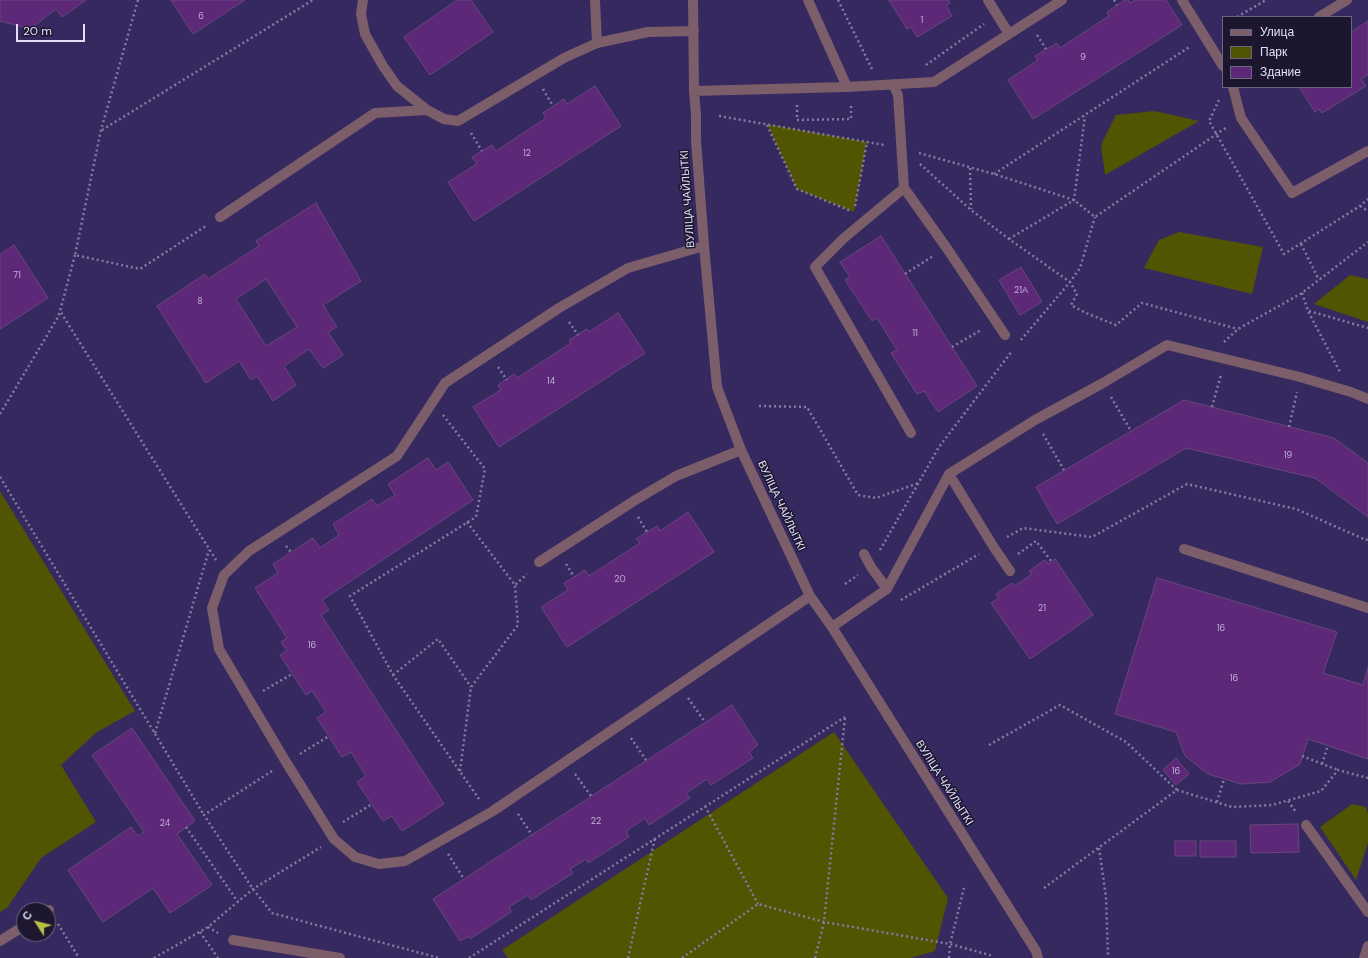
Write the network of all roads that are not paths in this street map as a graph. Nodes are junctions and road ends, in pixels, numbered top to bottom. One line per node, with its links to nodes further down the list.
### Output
1 (362, 0): 18 (street)
2 (595, 0): 12 (street)
3 (693, 0): 10 (street, ВУЛІЦА ЧАЙЛЫТКІ)
4 (808, 0): 15 (street)
5 (988, 0): 11 (street)
6 (1062, 0): 11 (street)
7 (1182, 0): 13 (street)
8 (1346, 0): 9 (street)
9 (1321, 16)
10 (694, 31): 12 (street); 17 (street, ВУЛІЦА ЧАЙЛЫТКІ)
11 (1008, 34): 14 (street)
12 (597, 43): 18 (street)
13 (1222, 64)
14 (893, 84): 15 (street); 20 (street)
15 (847, 87): 17 (street)
16 (1233, 88): 19 (street)
17 (694, 91): 22 (street, ВУЛІЦА ЧАЙЛЫТКІ)
18 (427, 110): 21 (street)
19 (1368, 151)
20 (904, 188): 23 (street); 25 (street)
21 (220, 217)
22 (704, 246): 26 (street, ВУЛІЦА ЧАЙЛЫТКІ); 33 (street)
23 (1005, 335)
24 (1368, 399): 27 (street)
25 (911, 433)
26 (741, 450): 30 (street); 33 (street, ВУЛІЦА ЧАЙЛЫТКІ)
27 (948, 474): 31 (street); 32 (street)
28 (1184, 549): 34 (street)
29 (864, 554): 32 (street)
30 (539, 562)
31 (1008, 567)
32 (887, 589): 35 (street)
33 (810, 596): 35 (street, ВУЛІЦА ЧАЙЛЫТКІ)
34 (1368, 608)
35 (832, 627): 43 (street, ВУЛІЦА ЧАЙЛЫТКІ)
36 (1306, 825): 37 (street)
37 (1368, 912)
38 (16, 931): 40 (street)
39 (233, 940): 42 (street)
40 (0, 941)
41 (1368, 946): 44 (street)
42 (340, 958)
43 (1038, 958)
44 (1364, 958)

